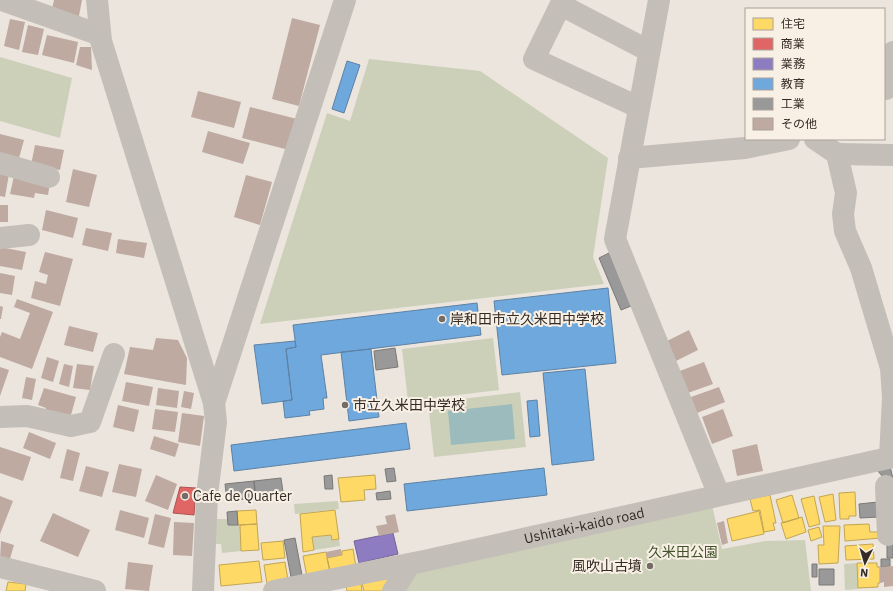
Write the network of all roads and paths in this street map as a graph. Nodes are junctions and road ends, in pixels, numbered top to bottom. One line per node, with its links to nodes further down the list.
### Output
1 (2, 0): 6 (street)
2 (97, 0): 6 (street)
3 (345, 0): 21 (street)
4 (659, 0): 7 (street)
5 (562, 3): 7 (street); 10 (street)
6 (100, 35): 21 (street)
7 (649, 51): 10 (street)
8 (893, 52): 9 (street)
9 (886, 89)
10 (638, 107): 15 (street)
11 (784, 140): 15 (street)
12 (816, 140): 13 (street)
13 (837, 154): 14 (street); 23 (street)
14 (893, 155)
15 (629, 158): 26 (street)
16 (0, 163): 17 (street)
17 (49, 177)
18 (29, 235): 19 (street)
19 (0, 238)
20 (108, 359): 22 (street)
21 (214, 403): 31 (street)
22 (0, 417)
23 (892, 457): 24 (street, Ushitaki-kaido road)
24 (864, 463): 25 (street); 26 (street, Ushitaki-kaido road)
25 (889, 490): 27 (street)
26 (719, 496): 28 (street, Ushitaki-kaido road)
27 (888, 535)
28 (410, 564): 32 (street, Ushitaki-kaido road); 33 (street)
29 (0, 567): 30 (street)
30 (95, 591)
31 (203, 591)
32 (274, 591)
33 (393, 591)

